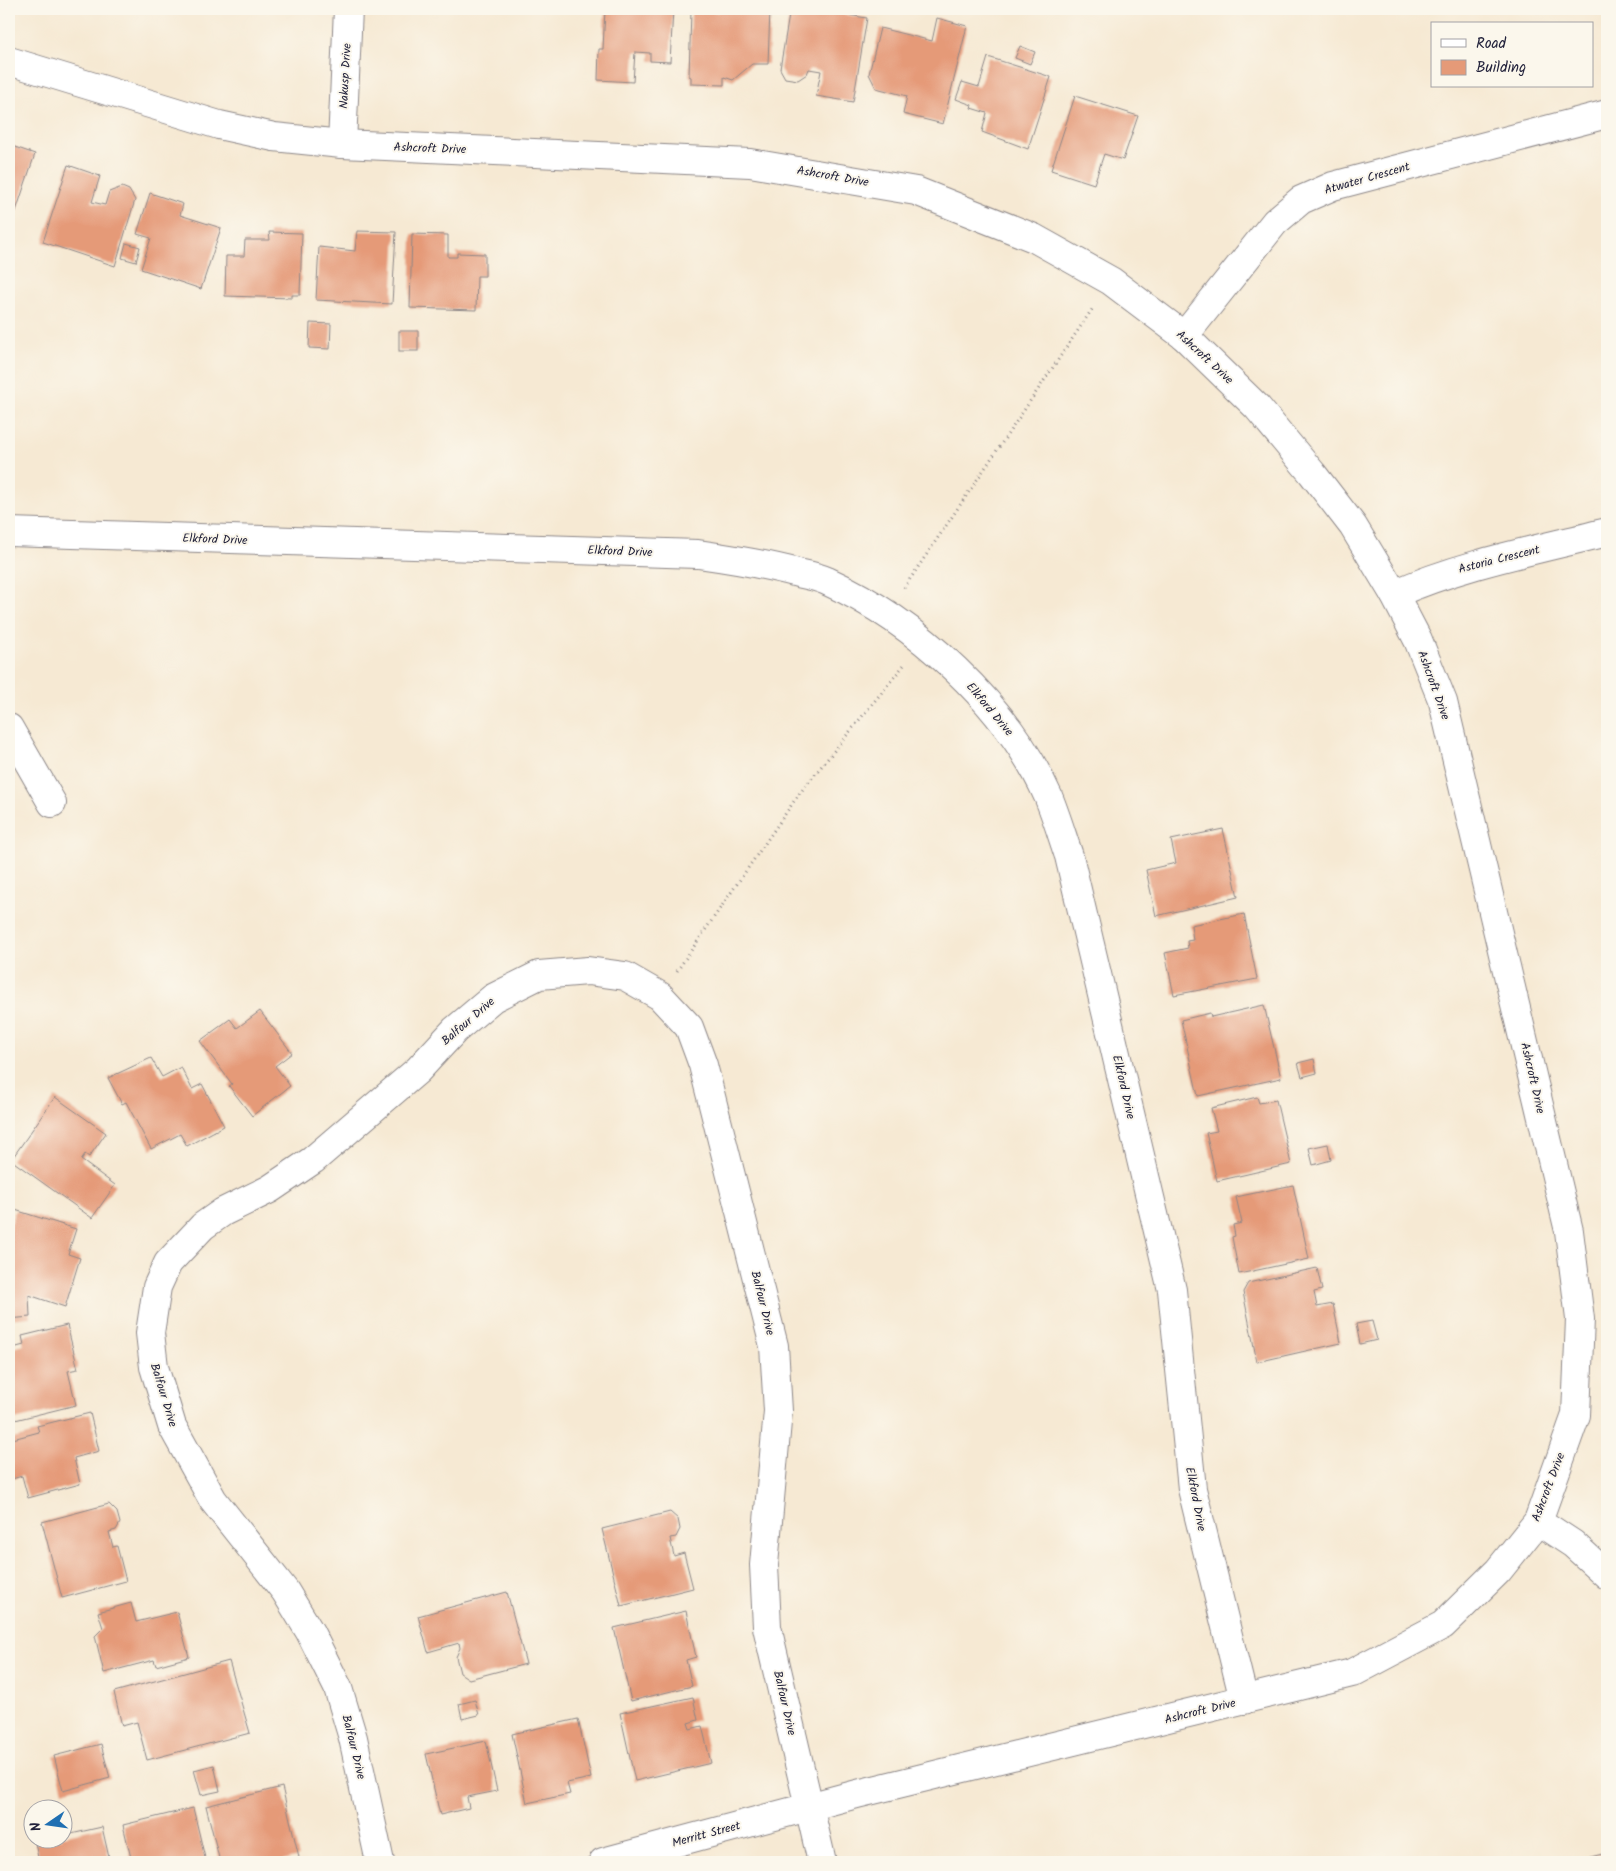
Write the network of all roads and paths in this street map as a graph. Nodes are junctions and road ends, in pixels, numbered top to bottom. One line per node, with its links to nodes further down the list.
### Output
1 (348, 9): 4 (street, Nakusp Drive)
2 (9, 61): 4 (street, Ashcroft Drive)
3 (1607, 114): 6 (street, Atwater Crescent)
4 (342, 144): 5 (street, Ashcroft Drive)
5 (1111, 281): 6 (street, Ashcroft Drive); 10 (path)
6 (1184, 336): 9 (street, Ashcroft Drive)
7 (9, 532): 10 (street, Elkford Drive)
8 (1607, 532): 9 (street, Astoria Crescent)
9 (1394, 594): 15 (street, Ashcroft Drive)
10 (887, 614): 11 (street, Elkford Drive)
11 (924, 640): 14 (path); 17 (street, Elkford Drive)
12 (9, 728): 13 (street)
13 (52, 803)
14 (660, 996): 18 (street, Balfour Drive); 19 (street, Balfour Drive)
15 (1538, 1521): 16 (street); 17 (street, Ashcroft Drive)
16 (1607, 1575)
17 (1244, 1700): 18 (street, Ashcroft Drive)
18 (810, 1806): 20 (street, Merritt Street); 21 (street, Balfour Drive)
19 (380, 1862)
20 (603, 1862)
21 (822, 1862)

